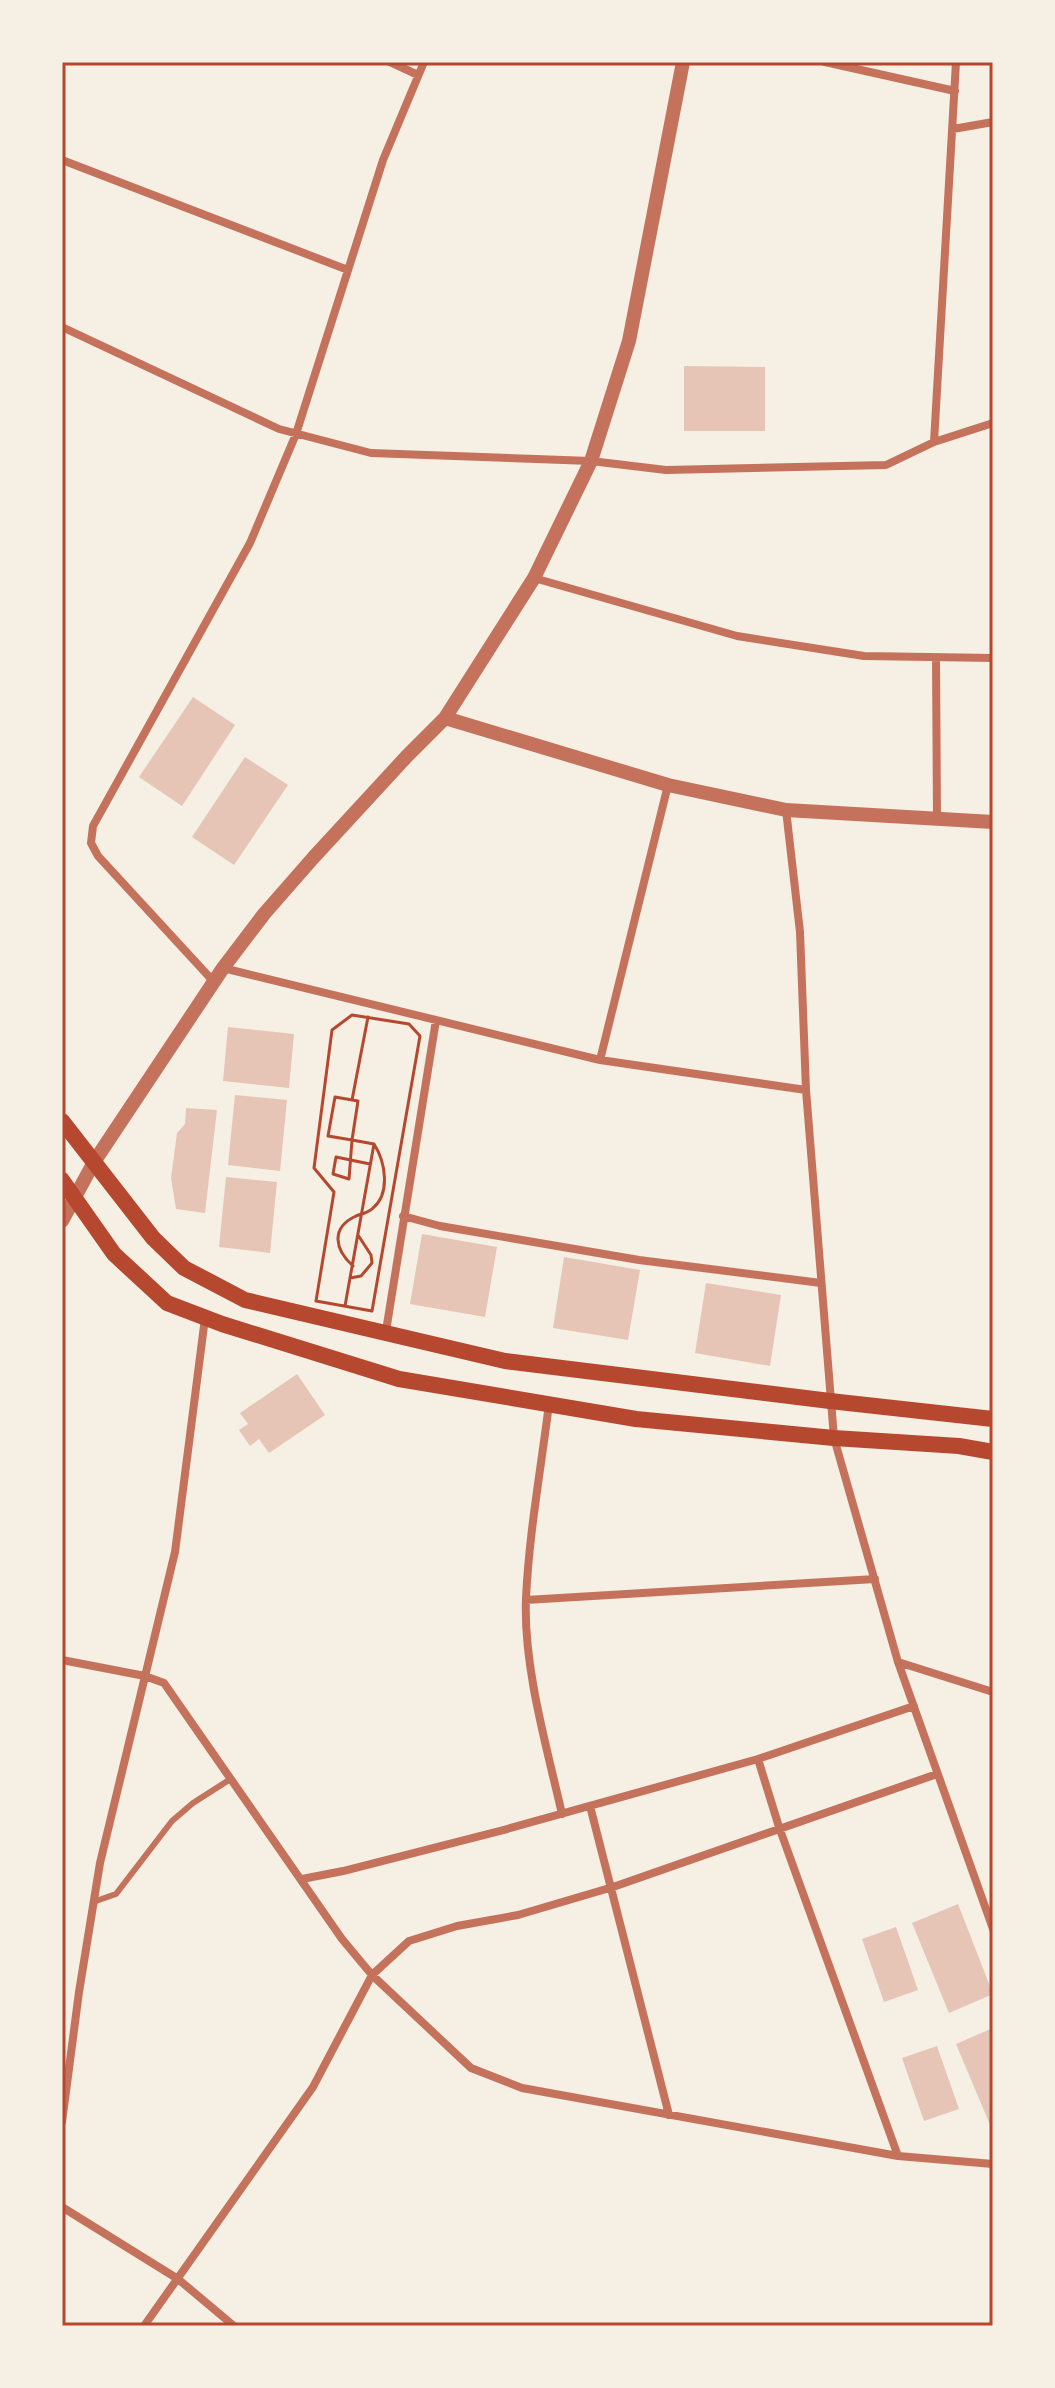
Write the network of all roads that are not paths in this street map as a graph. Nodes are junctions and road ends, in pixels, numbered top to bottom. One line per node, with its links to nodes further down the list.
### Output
1 (390, 62): 6 (street)
2 (424, 62): 6 (street)
3 (683, 62): 16 (street)
4 (825, 62): 7 (street)
5 (956, 62): 7 (street)
6 (418, 75): 11 (street)
7 (955, 91): 9 (street)
8 (993, 122): 9 (street)
9 (953, 129): 15 (street)
10 (62, 160): 11 (street)
11 (348, 270): 14 (street)
12 (62, 327): 14 (street)
13 (993, 423): 15 (street)
14 (296, 434): 16 (street); 26 (street)
15 (934, 442): 16 (street)
16 (591, 461): 17 (street)
17 (534, 578): 18 (street); 20 (street)
18 (936, 658): 19 (street); 23 (street)
19 (993, 658)
20 (445, 718): 21 (street); 25 (street)
21 (668, 785): 22 (street); 28 (street)
22 (786, 810): 23 (street); 29 (street)
23 (937, 819): 24 (street)
24 (993, 822)
25 (223, 968): 26 (street); 27 (street)
26 (214, 982): 31 (street)
27 (436, 1020): 28 (street); 34 (street)
28 (600, 1060): 29 (street)
29 (806, 1090): 36 (street)
30 (62, 1121): 31 (main road)
31 (94, 1162): 33 (street); 38 (main road)
32 (62, 1180): 33 (main road)
33 (75, 1198): 35 (street); 37 (main road)
34 (403, 1216): 36 (street); 38 (street)
35 (62, 1221)
36 (821, 1283): 39 (street)
37 (205, 1318): 40 (main road); 48 (street)
38 (386, 1331): 39 (main road)
39 (830, 1401): 41 (main road); 42 (street)
40 (549, 1404): 42 (main road); 45 (street)
41 (993, 1419)
42 (834, 1438): 43 (main road); 44 (street)
43 (993, 1452)
44 (875, 1579): 45 (street); 47 (street)
45 (526, 1600): 55 (street)
46 (62, 1660): 48 (street)
47 (898, 1662): 49 (street); 50 (street)
48 (145, 1676): 53 (street); 59 (street)
49 (993, 1692)
50 (914, 1706): 51 (street); 52 (street)
51 (758, 1759): 54 (street); 56 (street)
52 (937, 1774): 56 (street); 60 (street)
53 (229, 1780): 57 (street); 59 (lane)
54 (590, 1806): 55 (street); 58 (street)
55 (562, 1814): 57 (street)
56 (779, 1827): 58 (street); 64 (street)
57 (302, 1879): 61 (street)
58 (613, 1887): 61 (street); 62 (street)
59 (93, 1902): 63 (street)
60 (993, 1929)
61 (372, 1975): 62 (street); 67 (street)
62 (669, 2115): 64 (street)
63 (62, 2122)
64 (898, 2156): 65 (street)
65 (993, 2164)
66 (62, 2207): 67 (street)
67 (178, 2279): 68 (street); 69 (street)
68 (144, 2326)
69 (234, 2326)

